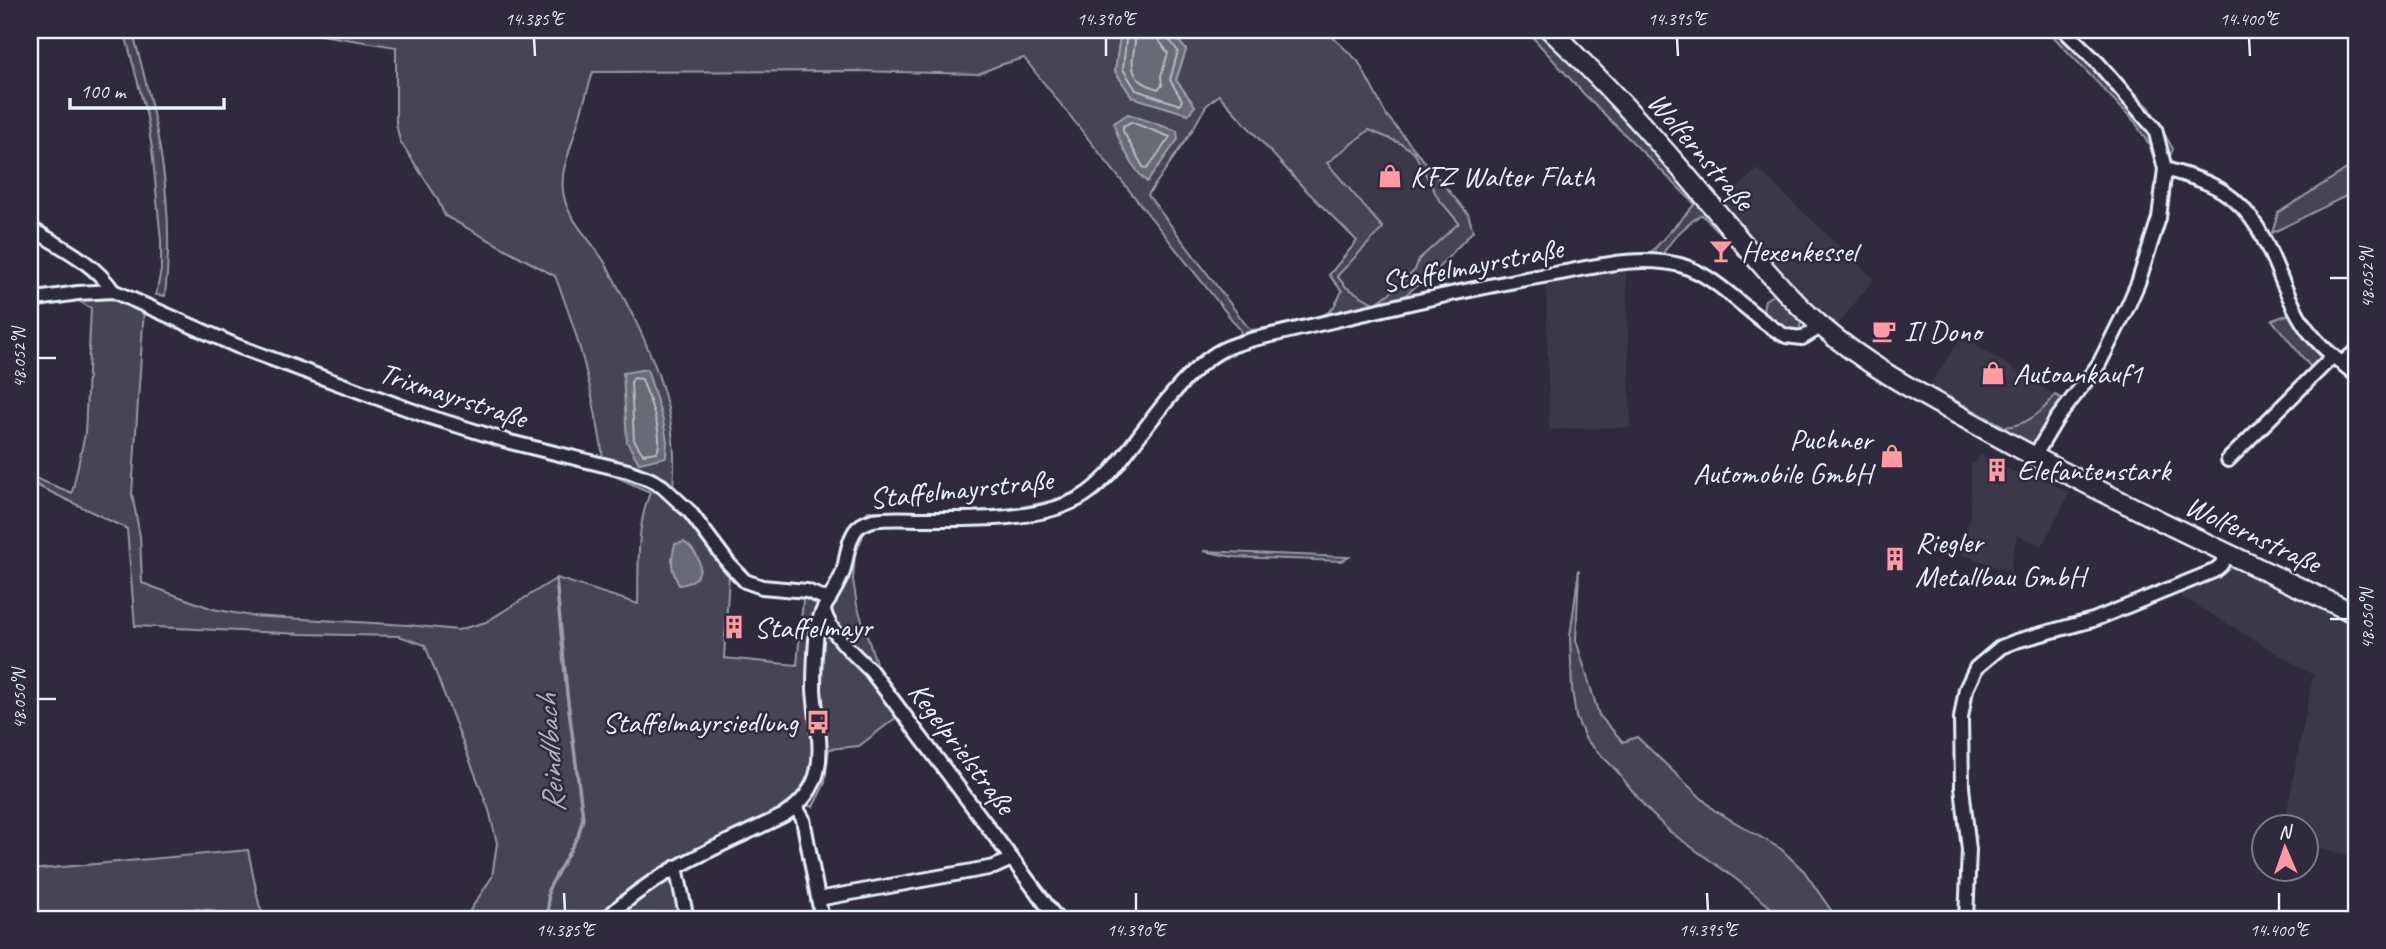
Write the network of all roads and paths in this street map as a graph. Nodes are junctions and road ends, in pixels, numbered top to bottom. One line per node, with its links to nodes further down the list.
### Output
1 (1550, 30): 7 (main road, Wolfernstraße)
2 (2064, 30): 3 (street)
3 (2165, 169): 9 (street); 11 (street)
4 (30, 228): 5 (street)
5 (113, 291): 6 (street, Trixmayrstraße); 14 (street, Trixmayrstraße)
6 (30, 300)
7 (1822, 326): 11 (main road, Wolfernstraße); 14 (street, Staffelmayrstraße)
8 (2356, 351): 9 (street)
9 (2337, 360): 10 (street); 12 (street)
10 (2356, 375)
11 (2034, 457): 13 (main road, Wolfernstraße)
12 (2228, 460)
13 (2228, 554): 15 (main road, Wolfernstraße); 26 (street)
14 (826, 605): 16 (street, Kegelprielstraße); 17 (street, Staffelmayrstraße)
15 (2356, 614)
16 (844, 643): 17 (street); 19 (street, Kegelprielstraße)
17 (817, 654): 18 (street, Staffelmayrstraße)
18 (796, 807): 20 (street); 21 (street)
19 (1012, 859): 21 (street); 25 (street, Kegelprielstraße)
20 (676, 867): 22 (street); 23 (street)
21 (818, 898): 24 (street)
22 (606, 919)
23 (687, 919)
24 (822, 919)
25 (1057, 919)
26 (1966, 919)

